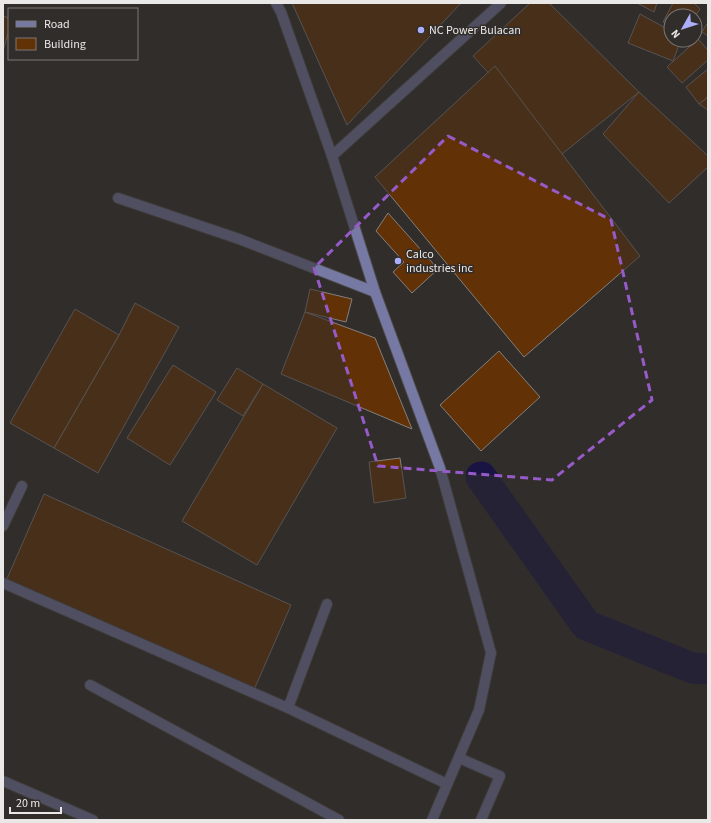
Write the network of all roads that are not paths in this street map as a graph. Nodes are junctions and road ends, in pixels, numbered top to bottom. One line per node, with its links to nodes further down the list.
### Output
1 (276, 3): 3 (street)
2 (501, 3): 3 (street)
3 (332, 156): 5 (street)
4 (118, 198): 5 (street)
5 (375, 292): 12 (street)
6 (22, 486): 7 (street)
7 (3, 526)
8 (3, 583): 11 (street)
9 (327, 604): 11 (street)
10 (90, 685): 16 (street)
11 (288, 708): 14 (street)
12 (458, 758): 14 (street); 18 (street)
13 (3, 782): 15 (street)
14 (447, 784): 17 (street)
15 (93, 820)
16 (339, 820)
17 (432, 820)
18 (481, 820)

